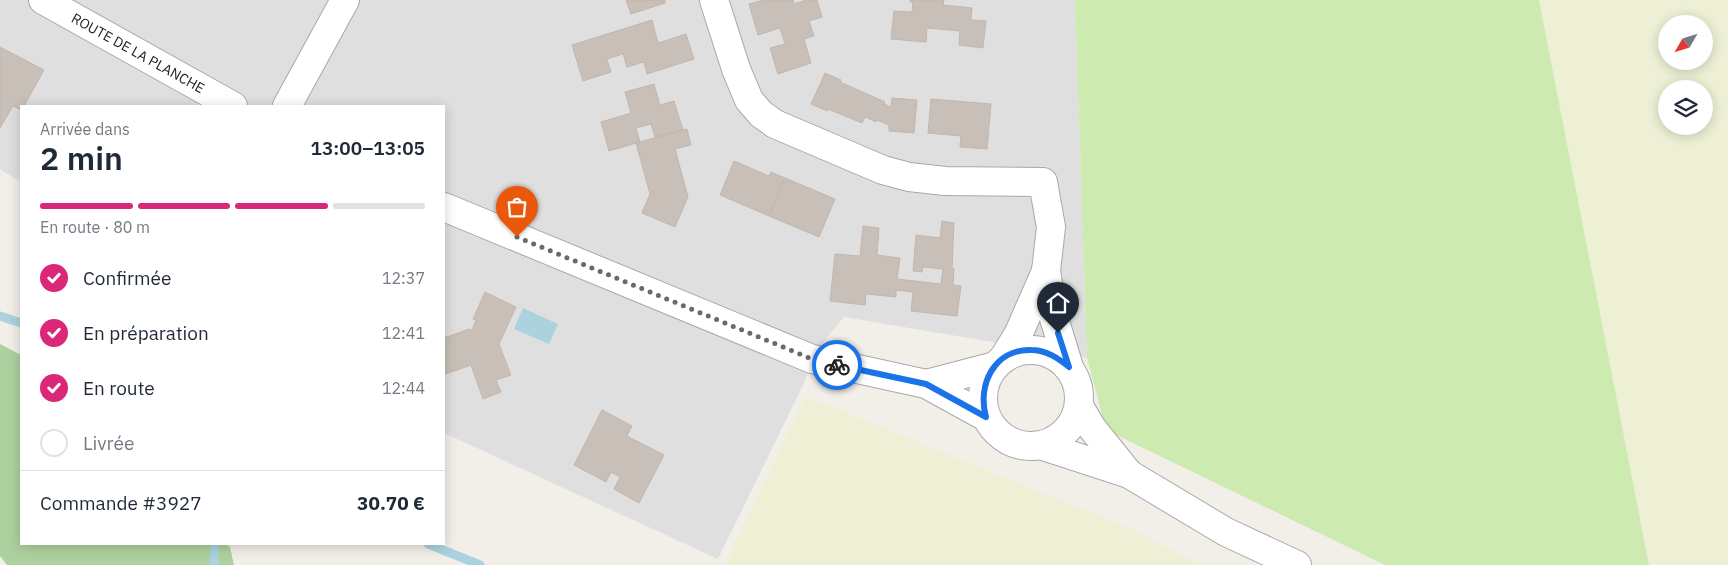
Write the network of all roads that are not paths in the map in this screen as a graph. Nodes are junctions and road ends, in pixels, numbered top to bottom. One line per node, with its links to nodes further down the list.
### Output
1 (43, 0): 4 (street, ROUTE DE LA PLANCHE)
2 (346, 0): 5 (street)
3 (714, 0): 7 (street)
4 (231, 105)
5 (288, 105)
6 (445, 206): 10 (street)
7 (1046, 271): 8 (street); 9 (street)
8 (999, 362): 9 (street); 10 (street); 12 (street)
9 (1069, 367): 11 (street)
10 (926, 384): 12 (street)
11 (1080, 406): 13 (street); 14 (street)
12 (986, 417): 13 (street)
13 (1042, 446): 14 (street)
14 (1129, 474): 15 (street)
15 (1297, 565)

